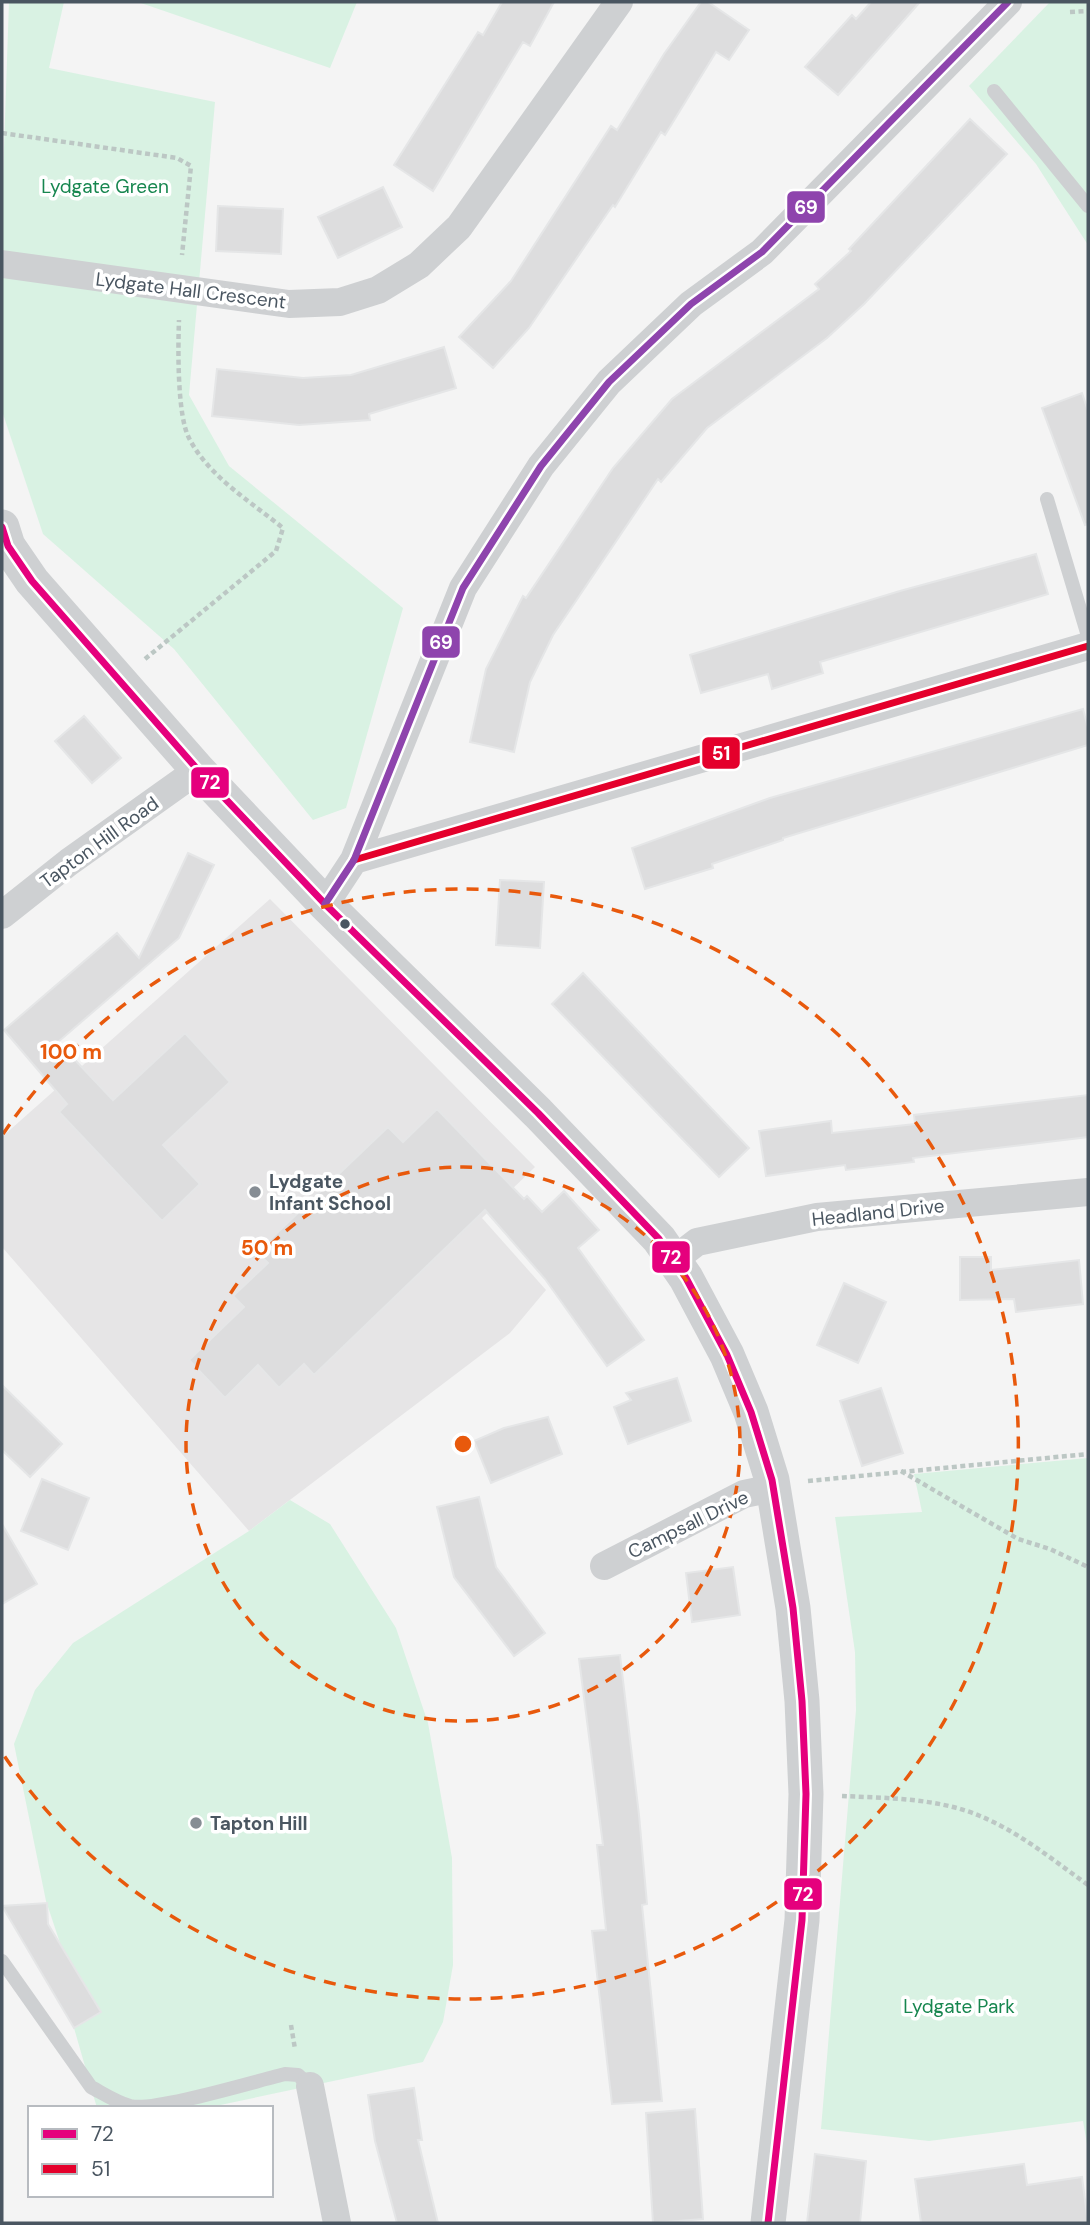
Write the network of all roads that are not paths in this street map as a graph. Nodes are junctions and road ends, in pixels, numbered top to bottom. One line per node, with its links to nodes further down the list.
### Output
1 (619, 2): 5 (street, Lydgate Hall Crescent)
2 (1008, 2): 11 (street)
3 (994, 91): 4 (lane)
4 (1088, 206)
5 (2, 264)
6 (1046, 499): 8 (lane)
7 (2, 527): 10 (street)
8 (1088, 636)
9 (1088, 646): 11 (street)
10 (198, 770): 12 (street); 13 (street, Tapton Hill Road)
11 (354, 860): 12 (street)
12 (325, 904): 15 (street)
13 (2, 915)
14 (1088, 1192): 15 (street, Headland Drive)
15 (675, 1259): 16 (street)
16 (773, 1488): 17 (street, Campsall Drive); 23 (street)
17 (604, 1566)
18 (2, 1961): 20 (lane)
19 (310, 2086): 21 (lane); 22 (street)
20 (130, 2106)
21 (140, 2106)
22 (337, 2223)
23 (768, 2223)

